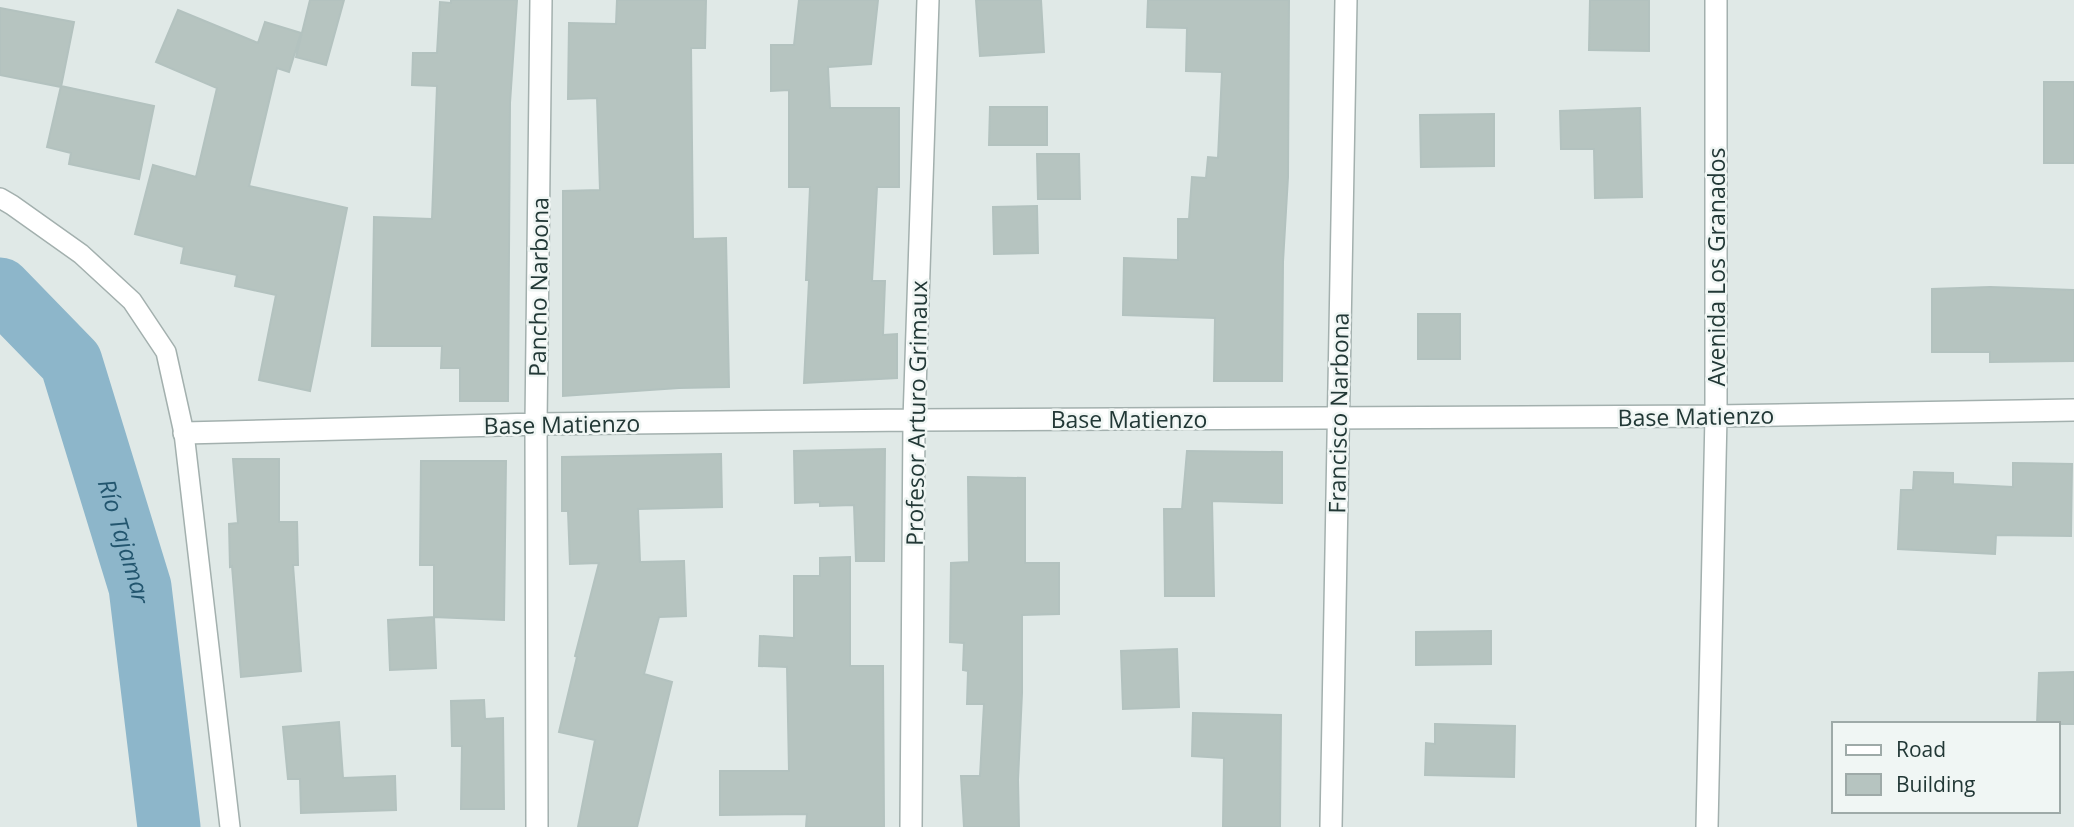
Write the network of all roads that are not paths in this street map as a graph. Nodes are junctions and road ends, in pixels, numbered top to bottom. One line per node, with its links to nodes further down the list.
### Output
1 (541, 0): 10 (street, Pancho Narbona)
2 (928, 0): 9 (street, Profesor Arturo Grimaux)
3 (1346, 0): 8 (street, Francisco Narbona)
4 (1716, 0): 7 (street, Avenida Los Granados)
5 (0, 198): 11 (lane)
6 (2074, 410): 7 (street, Base Matienzo)
7 (1716, 416): 8 (street, Base Matienzo); 16 (street, Avenida Los Granados)
8 (1338, 418): 9 (street, Base Matienzo); 15 (street, Francisco Narbona)
9 (914, 420): 10 (street, Base Matienzo); 14 (street, Profesor Arturo Grimaux)
10 (536, 424): 11 (street, Base Matienzo); 13 (street, Pancho Narbona)
11 (184, 433): 12 (lane)
12 (230, 827)
13 (537, 827)
14 (911, 827)
15 (1331, 827)
16 (1707, 827)

